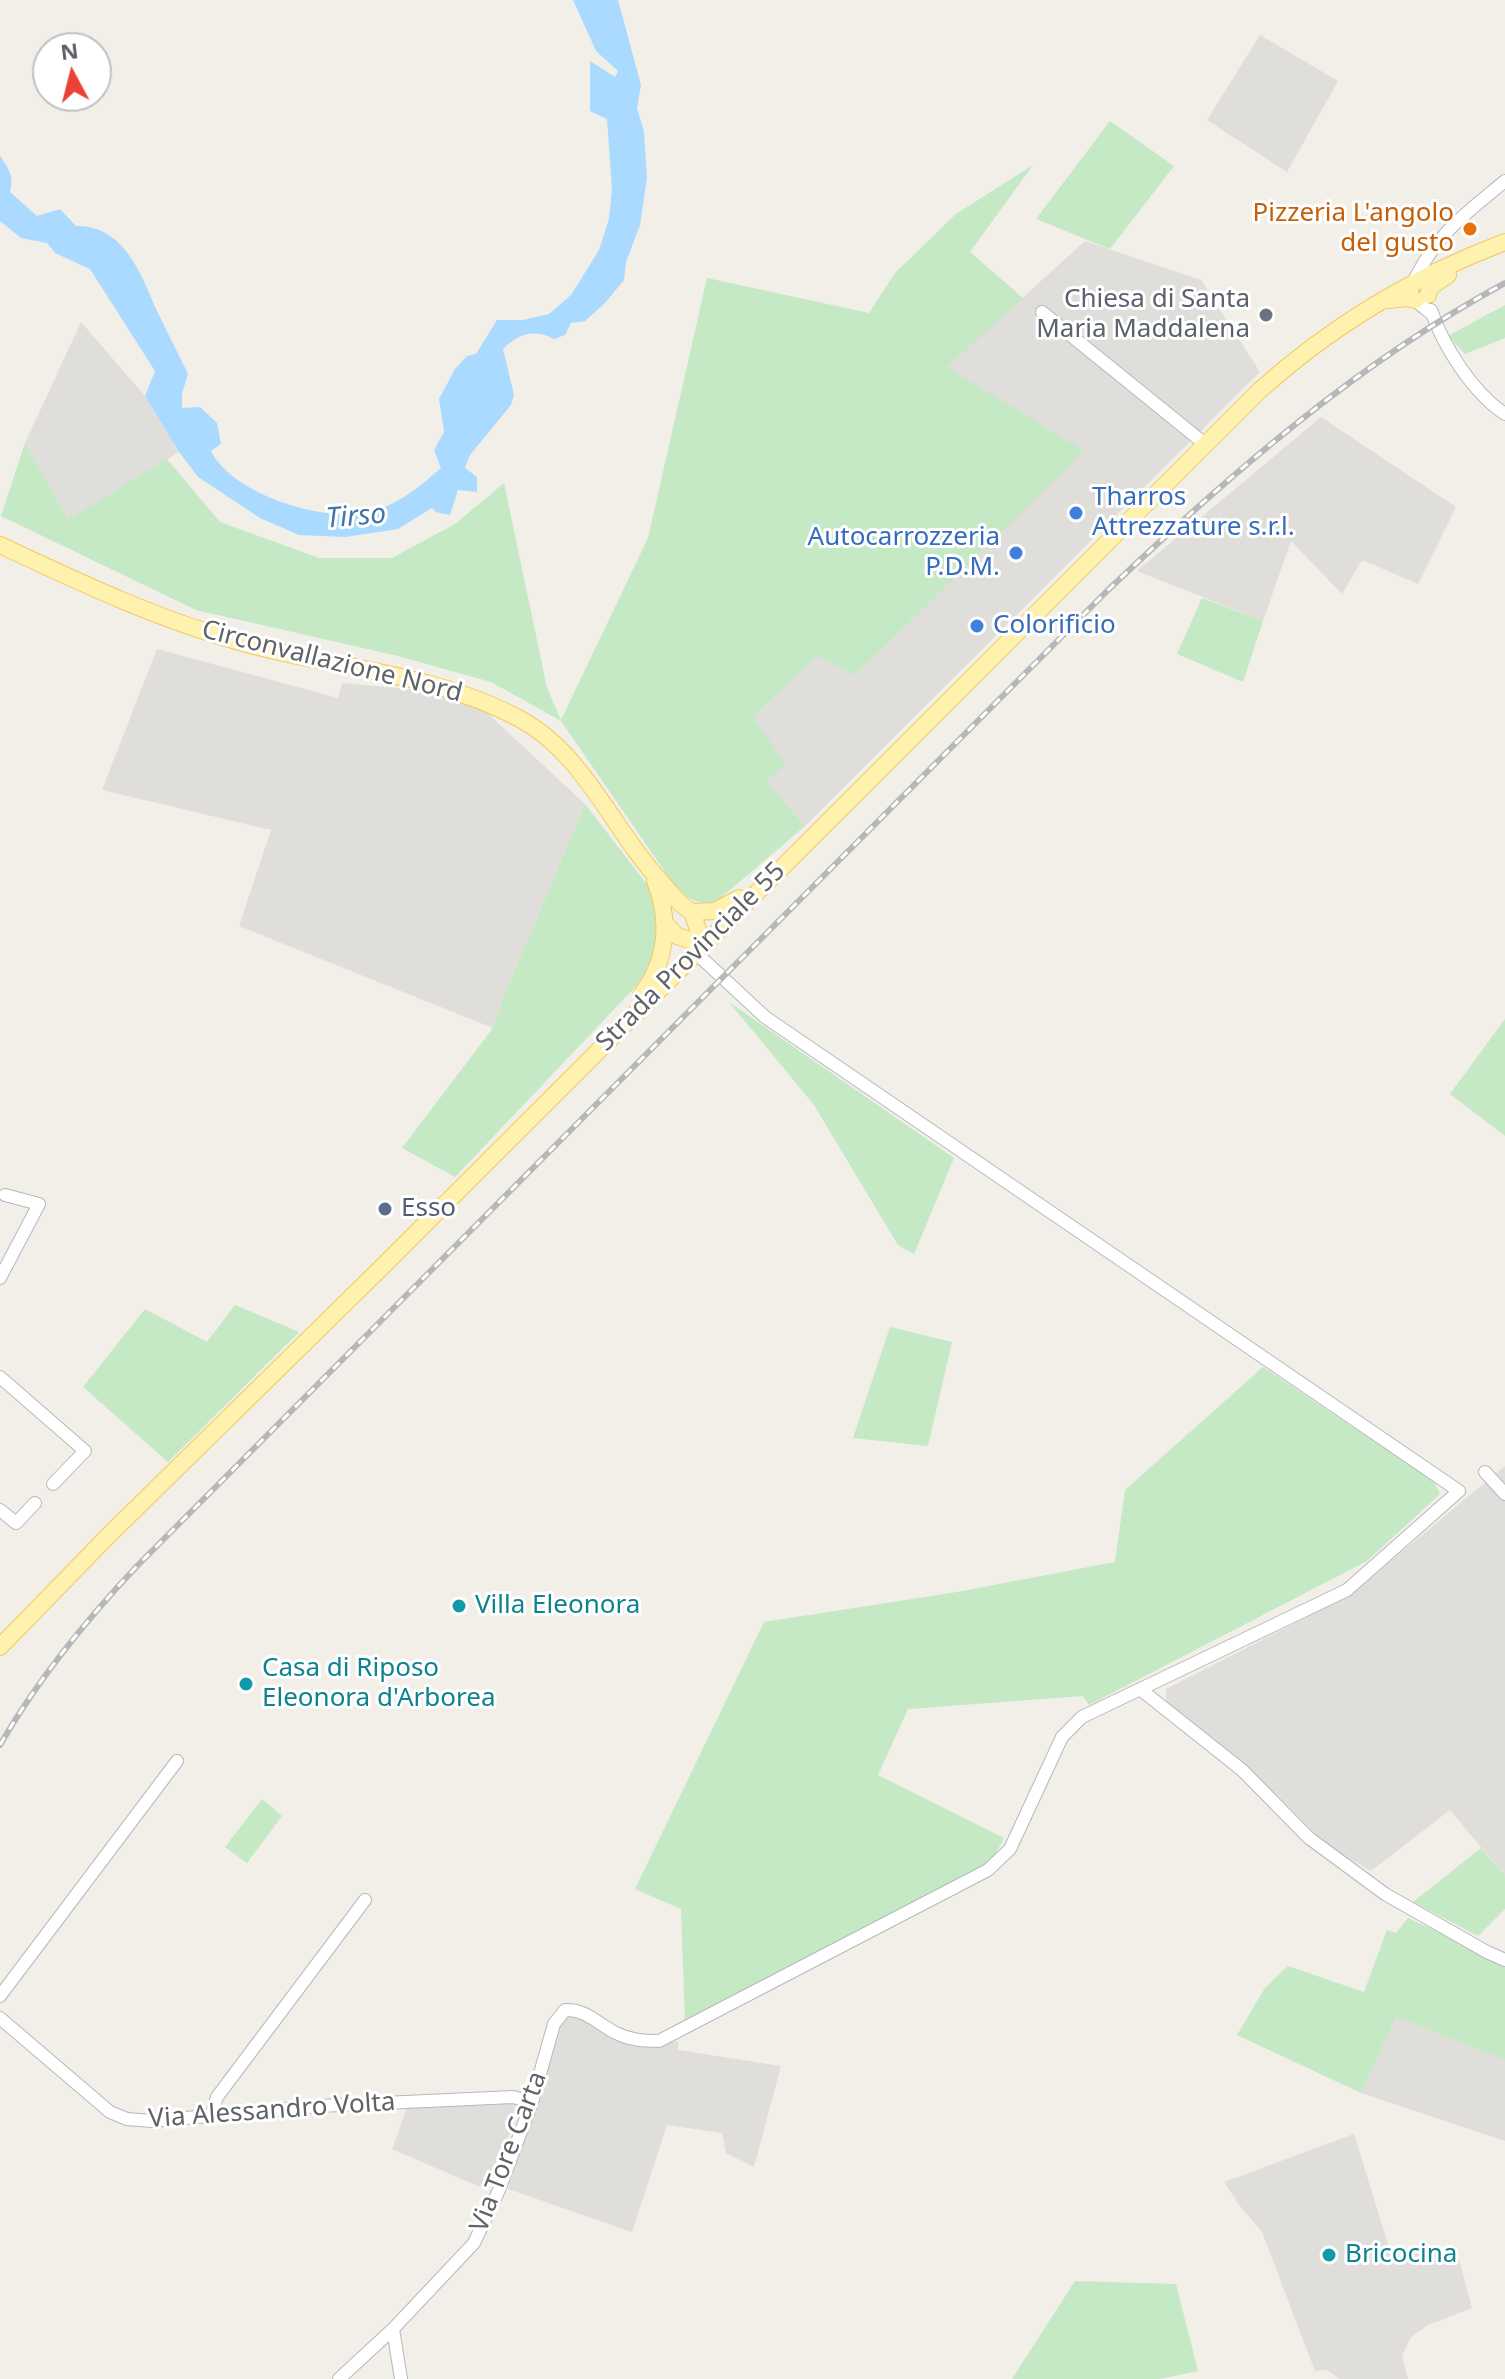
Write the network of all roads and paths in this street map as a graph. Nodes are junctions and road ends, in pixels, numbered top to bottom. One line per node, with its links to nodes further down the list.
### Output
1 (1505, 181): 4 (street)
2 (1505, 242): 3 (main road)
3 (1488, 248): 4 (main road, Strada Provinciale 55); 5 (main road)
4 (1413, 282): 5 (street); 6 (main road, Strada Provinciale 55)
5 (1422, 298): 6 (main road); 8 (street)
6 (1380, 302): 9 (main road, Strada Provinciale 55)
7 (1042, 312): 9 (street)
8 (1505, 414)
9 (1205, 444): 12 (main road, Strada Provinciale 55)
10 (0, 545): 11 (main road, Circonvallazione Nord)
11 (652, 872): 13 (main road, Circonvallazione Nord); 14 (main road, Circonvallazione Nord)
12 (768, 879): 13 (main road); 15 (main road, Strada Provinciale 55)
13 (692, 912): 15 (main road, Circonvallazione Nord)
14 (664, 922): 15 (main road); 16 (main road, Circonvallazione Nord)
15 (699, 948): 16 (main road, Strada Provinciale 55); 26 (street)
16 (610, 1039): 25 (main road, Strada Provinciale 55)
17 (5, 1195): 18 (street)
18 (0, 1278)
19 (0, 1377): 21 (street)
20 (1485, 1472): 22 (street)
21 (53, 1484)
22 (1505, 1494)
23 (35, 1503): 24 (street)
24 (0, 1510)
25 (0, 1647)
26 (1140, 1689): 29 (street); 32 (street, Via Tore Carta)
27 (177, 1761): 30 (street)
28 (365, 1900): 33 (street)
29 (1505, 1960)
30 (0, 1996)
31 (0, 2018): 33 (street, Via Alessandro Volta)
32 (532, 2102): 33 (street, Via Alessandro Volta); 34 (street, Via Tore Carta)
33 (211, 2117)
34 (393, 2329): 35 (street, Via Tore Carta); 36 (street)
35 (339, 2379)
36 (401, 2379)

